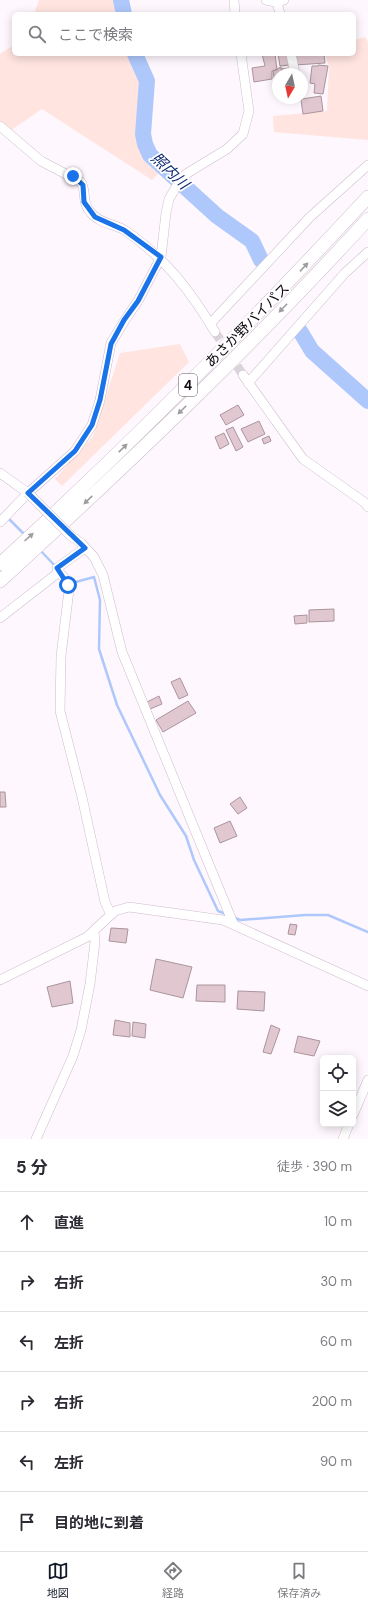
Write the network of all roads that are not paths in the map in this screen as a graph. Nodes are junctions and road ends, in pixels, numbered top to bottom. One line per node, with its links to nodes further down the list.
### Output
1 (234, 0): 4 (street)
2 (266, 0): 3 (street)
3 (281, 1): 5 (street)
4 (235, 12)
5 (280, 12)
6 (241, 56): 14 (street)
7 (291, 56): 8 (street)
8 (294, 68)
9 (0, 126): 14 (street)
10 (368, 165): 14 (street)
11 (368, 198): 20 (highway, あさか野バイパス / 4, one-way to 11)
12 (368, 219): 22 (highway, あさか野バイパス / 4, one-way to 22)
13 (368, 252): 17 (street)
14 (161, 257): 16 (street)
15 (0, 473): 16 (street)
16 (28, 493): 18 (street); 19 (street, bridge)
17 (368, 507)
18 (0, 522)
19 (85, 548): 21 (street); 25 (street)
20 (0, 564)
21 (59, 572): 23 (street); 24 (street)
22 (0, 581)
23 (0, 618)
24 (111, 915): 25 (street); 26 (street)
25 (233, 923): 28 (street)
26 (94, 932): 27 (street); 32 (street)
27 (0, 980)
28 (368, 986)
29 (368, 1080): 30 (street)
30 (356, 1108)
31 (348, 1127): 33 (street)
32 (36, 1139)
33 (343, 1139)

